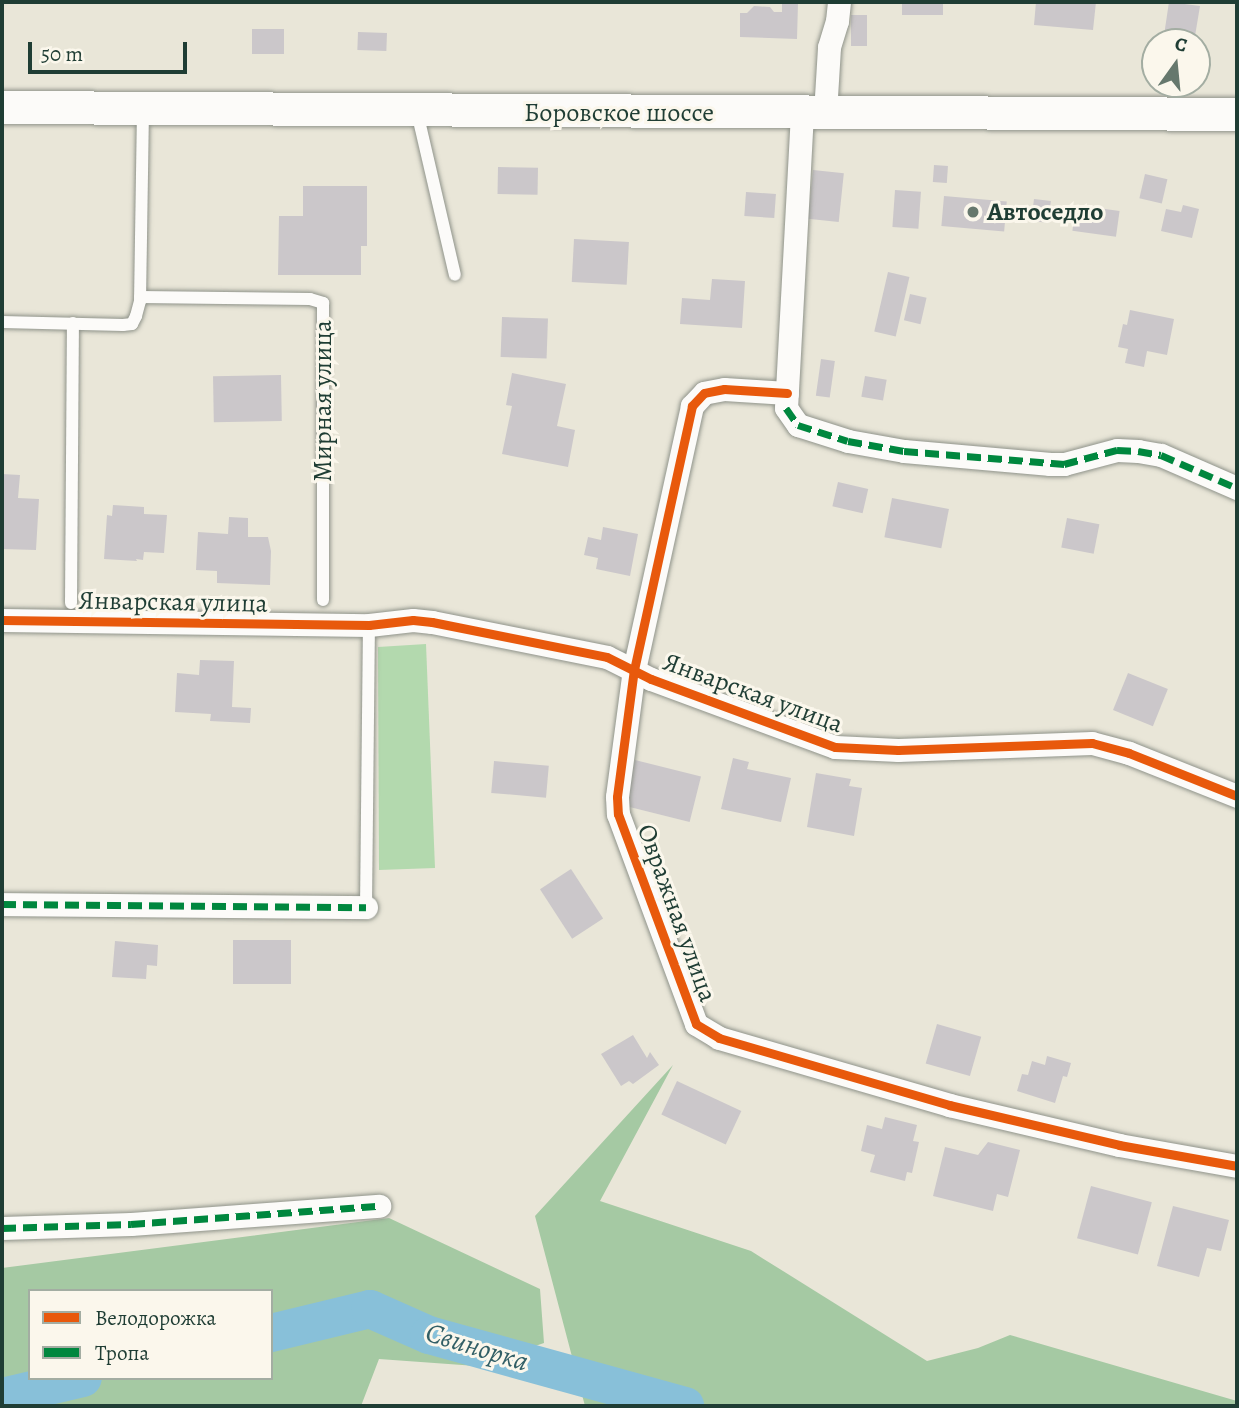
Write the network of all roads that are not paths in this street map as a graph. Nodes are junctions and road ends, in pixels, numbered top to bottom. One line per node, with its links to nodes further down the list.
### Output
1 (839, 2): 5 (street)
2 (2, 107): 3 (main road, Боровское шоссе)
3 (143, 109): 4 (main road, Боровское шоссе); 8 (lane)
4 (416, 111): 5 (main road, Боровское шоссе); 7 (lane)
5 (813, 113): 6 (main road, Боровское шоссе); 11 (street)
6 (1237, 114)
7 (455, 275)
8 (140, 297): 10 (lane); 13 (lane, Мирная улица)
9 (2, 322): 10 (lane)
10 (73, 323): 14 (lane)
11 (786, 400): 12 (street); 17 (street, Овражная улица)
12 (1237, 488)
13 (323, 600)
14 (71, 603)
15 (2, 620): 16 (street, Январская улица)
16 (369, 625): 17 (street, Январская улица); 20 (lane)
17 (634, 669): 18 (street, Январская улица); 21 (street, Овражная улица)
18 (1237, 796)
19 (2, 904): 20 (street)
20 (366, 907)
21 (1237, 1166)
22 (379, 1206): 23 (street)
23 (2, 1228)

